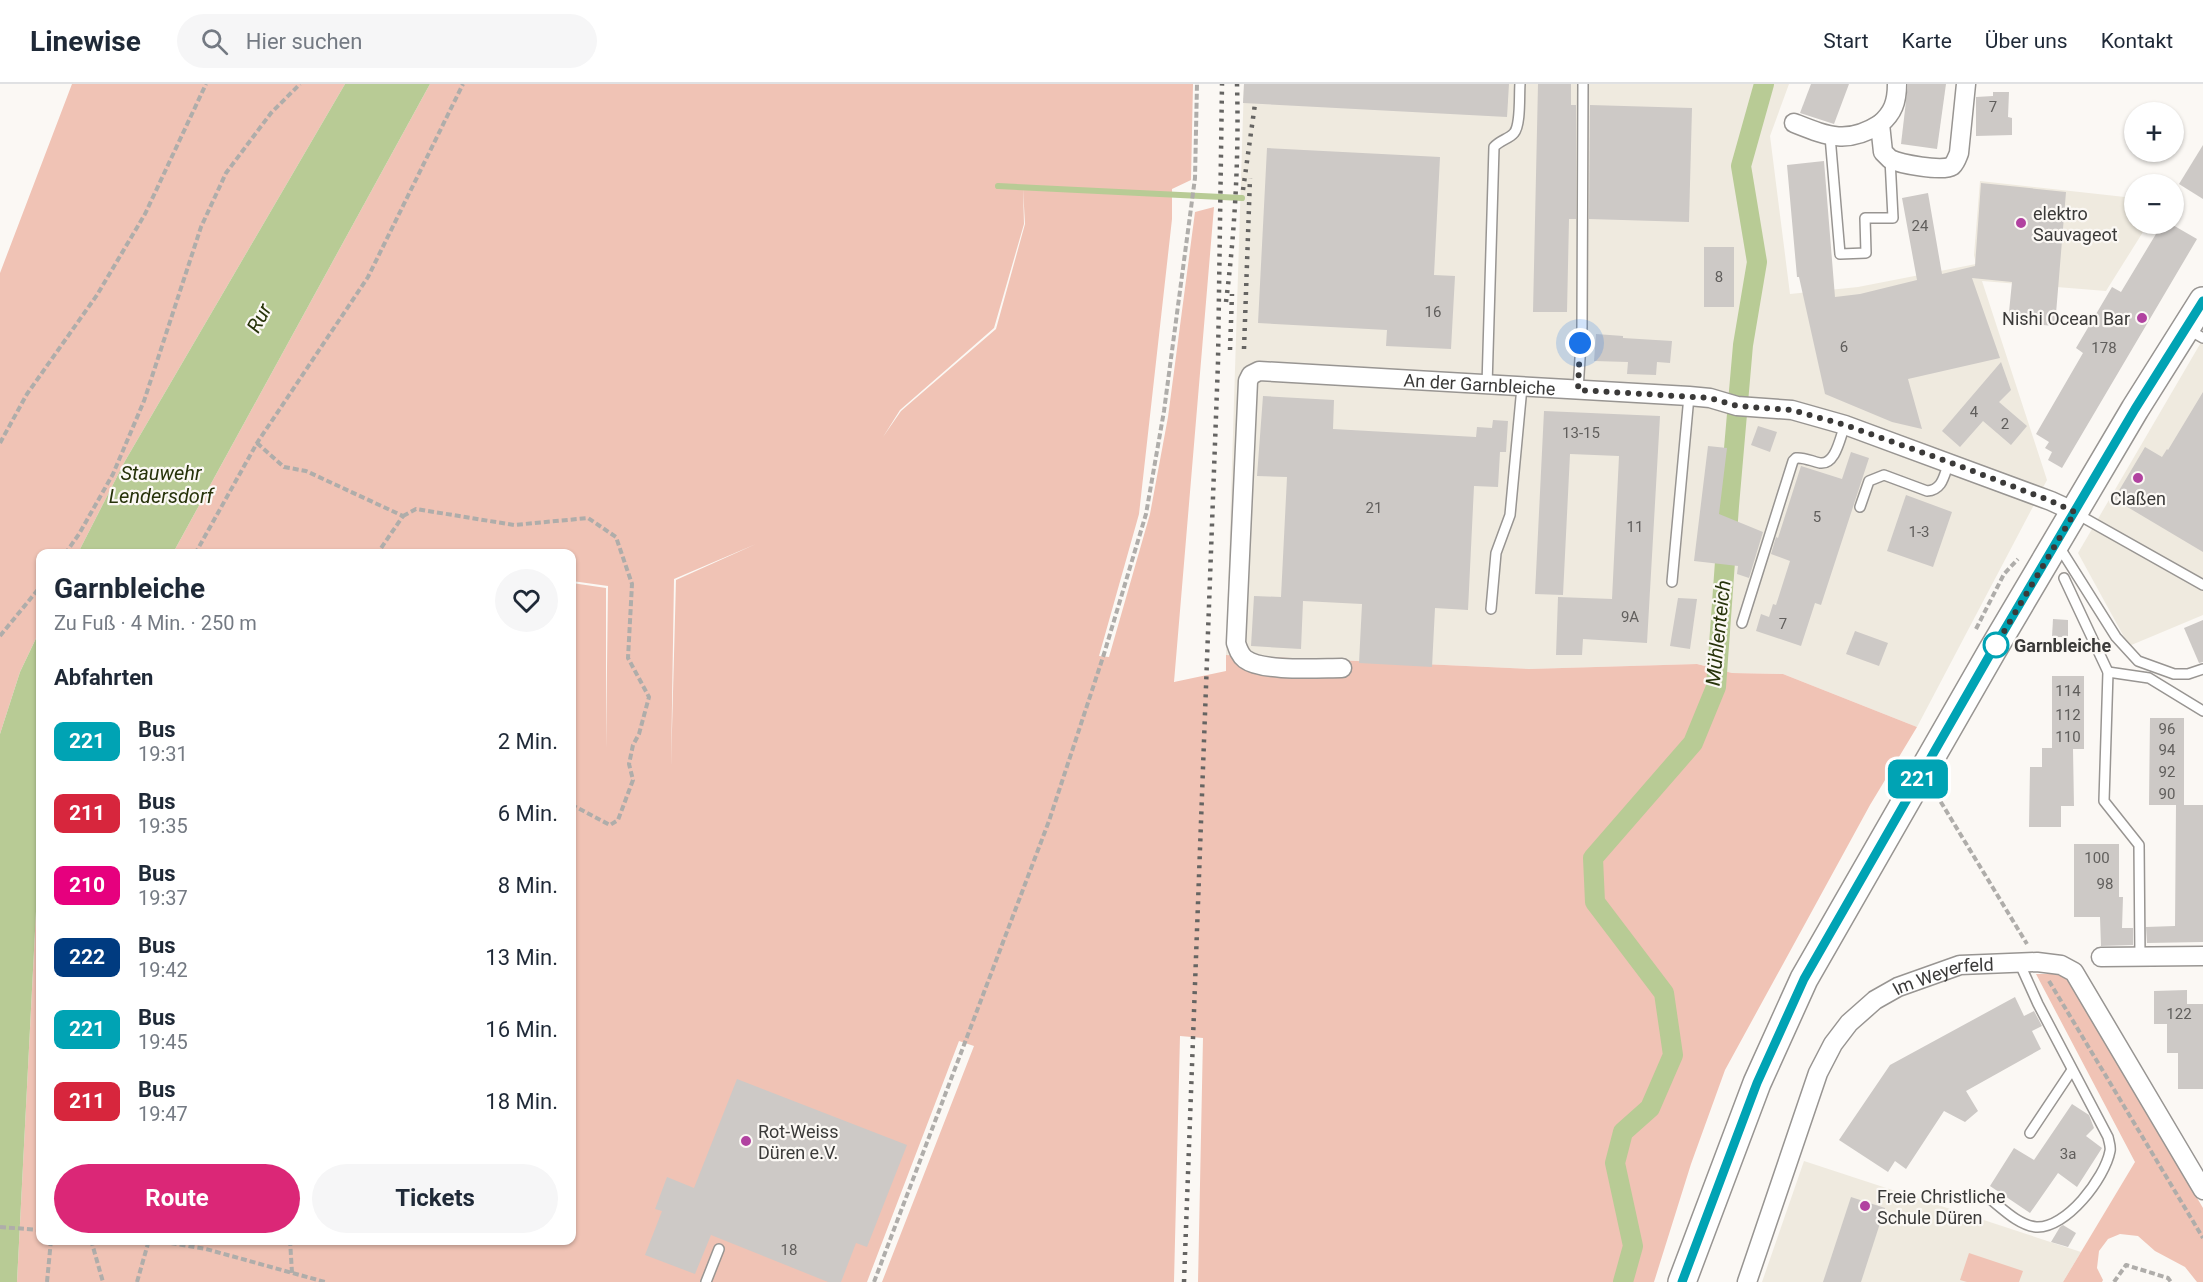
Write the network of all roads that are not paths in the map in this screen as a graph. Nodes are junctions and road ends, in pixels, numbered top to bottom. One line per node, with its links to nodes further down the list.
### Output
1 (1520, 84): 10 (lane)
2 (1583, 84): 12 (lane)
3 (1897, 84): 6 (street)
4 (1966, 84): 8 (street)
5 (1794, 123): 7 (street)
6 (1880, 124): 7 (street); 8 (street)
7 (1830, 136): 8 (lane)
8 (1890, 159)
9 (2198, 319): 17 (main road)
10 (1487, 386): 11 (street, An der Garnbleiche); 24 (street, An der Garnbleiche)
11 (1522, 387): 12 (street, An der Garnbleiche); 22 (lane)
12 (1578, 390): 13 (street, An der Garnbleiche)
13 (1689, 396): 14 (street, An der Garnbleiche); 20 (lane)
14 (1845, 425): 15 (street, An der Garnbleiche); 23 (lane)
15 (1949, 462): 16 (lane); 17 (street, An der Garnbleiche)
16 (1860, 507)
17 (2075, 512): 18 (main road); 21 (lane)
18 (2057, 543): 25 (lane); 38 (main road)
19 (2064, 578): 26 (lane)
20 (1672, 582)
21 (2203, 585)
22 (1491, 609)
23 (1742, 623)
24 (1342, 668)
25 (2203, 669)
26 (2108, 672): 27 (lane); 30 (lane)
27 (2203, 711)
28 (2203, 956): 30 (street)
29 (2100, 957): 30 (street)
30 (2140, 957)
31 (2018, 962): 32 (lane); 34 (street, Im Weyerfeld); 39 (street, Im Weyerfeld)
32 (2072, 1070): 33 (lane); 35 (lane)
33 (2030, 1133)
34 (2203, 1190)
35 (1989, 1197)
36 (719, 1249): 37 (lane)
37 (706, 1282)
38 (1682, 1282)
39 (1747, 1282)

